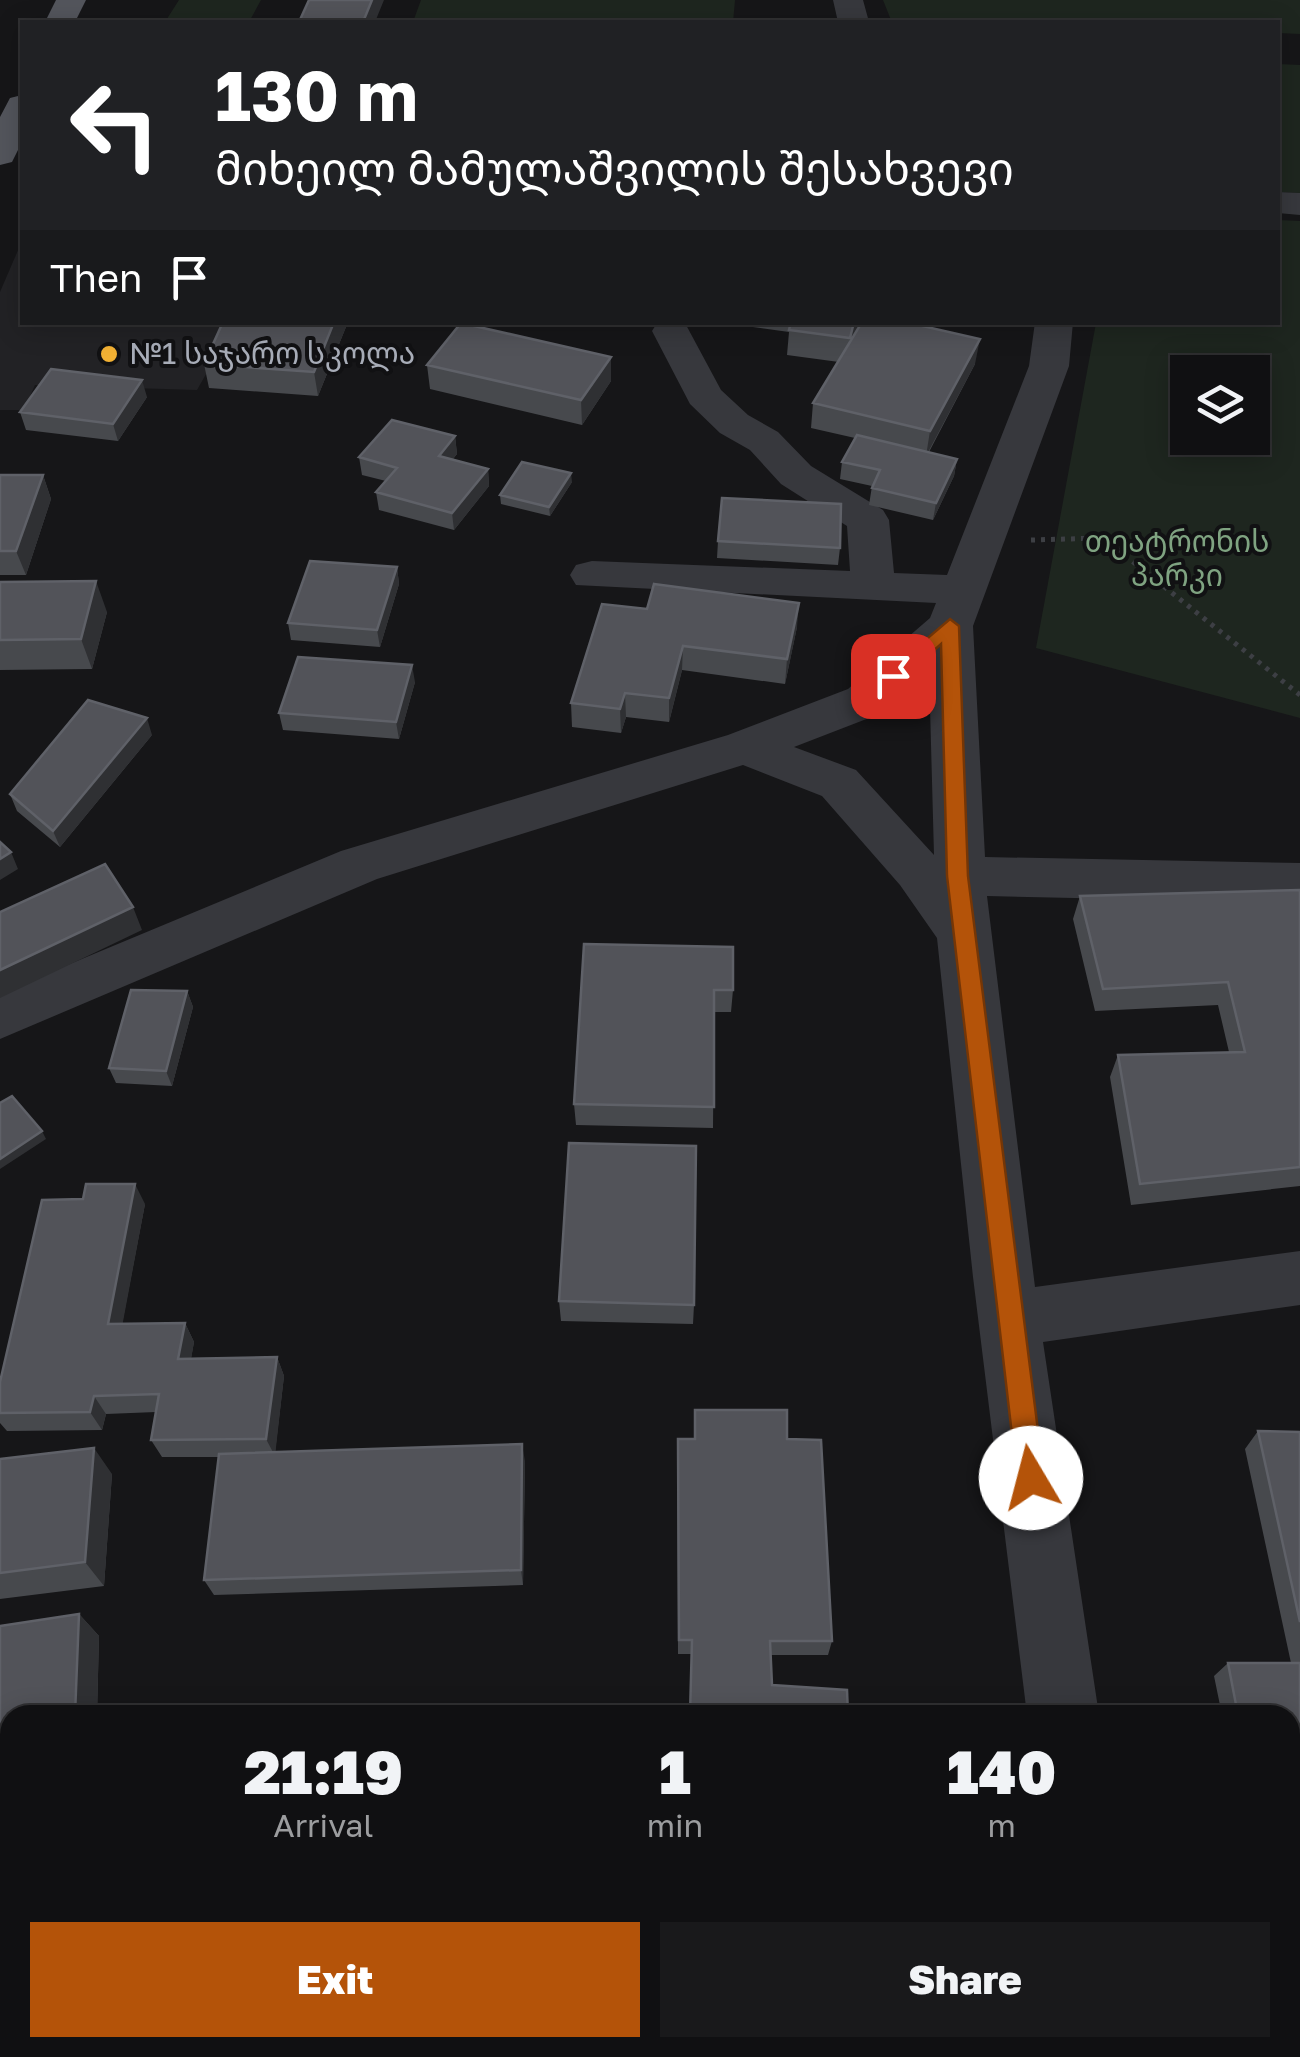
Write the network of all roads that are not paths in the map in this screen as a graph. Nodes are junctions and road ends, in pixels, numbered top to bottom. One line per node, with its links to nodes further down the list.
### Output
1 (20, 110): 2 (main road)
2 (0, 155)
3 (1054, 325): 7 (street)
4 (671, 331): 6 (street)
5 (592, 575): 6 (street)
6 (874, 586): 7 (street)
7 (966, 586): 8 (street); 9 (street)
8 (746, 747): 11 (street); 12 (street)
9 (958, 876): 10 (street); 11 (street)
10 (1300, 883)
11 (964, 936): 14 (street)
12 (0, 1017)
13 (1300, 1278): 14 (street)
14 (1009, 1319): 15 (street)
15 (1062, 1705)

